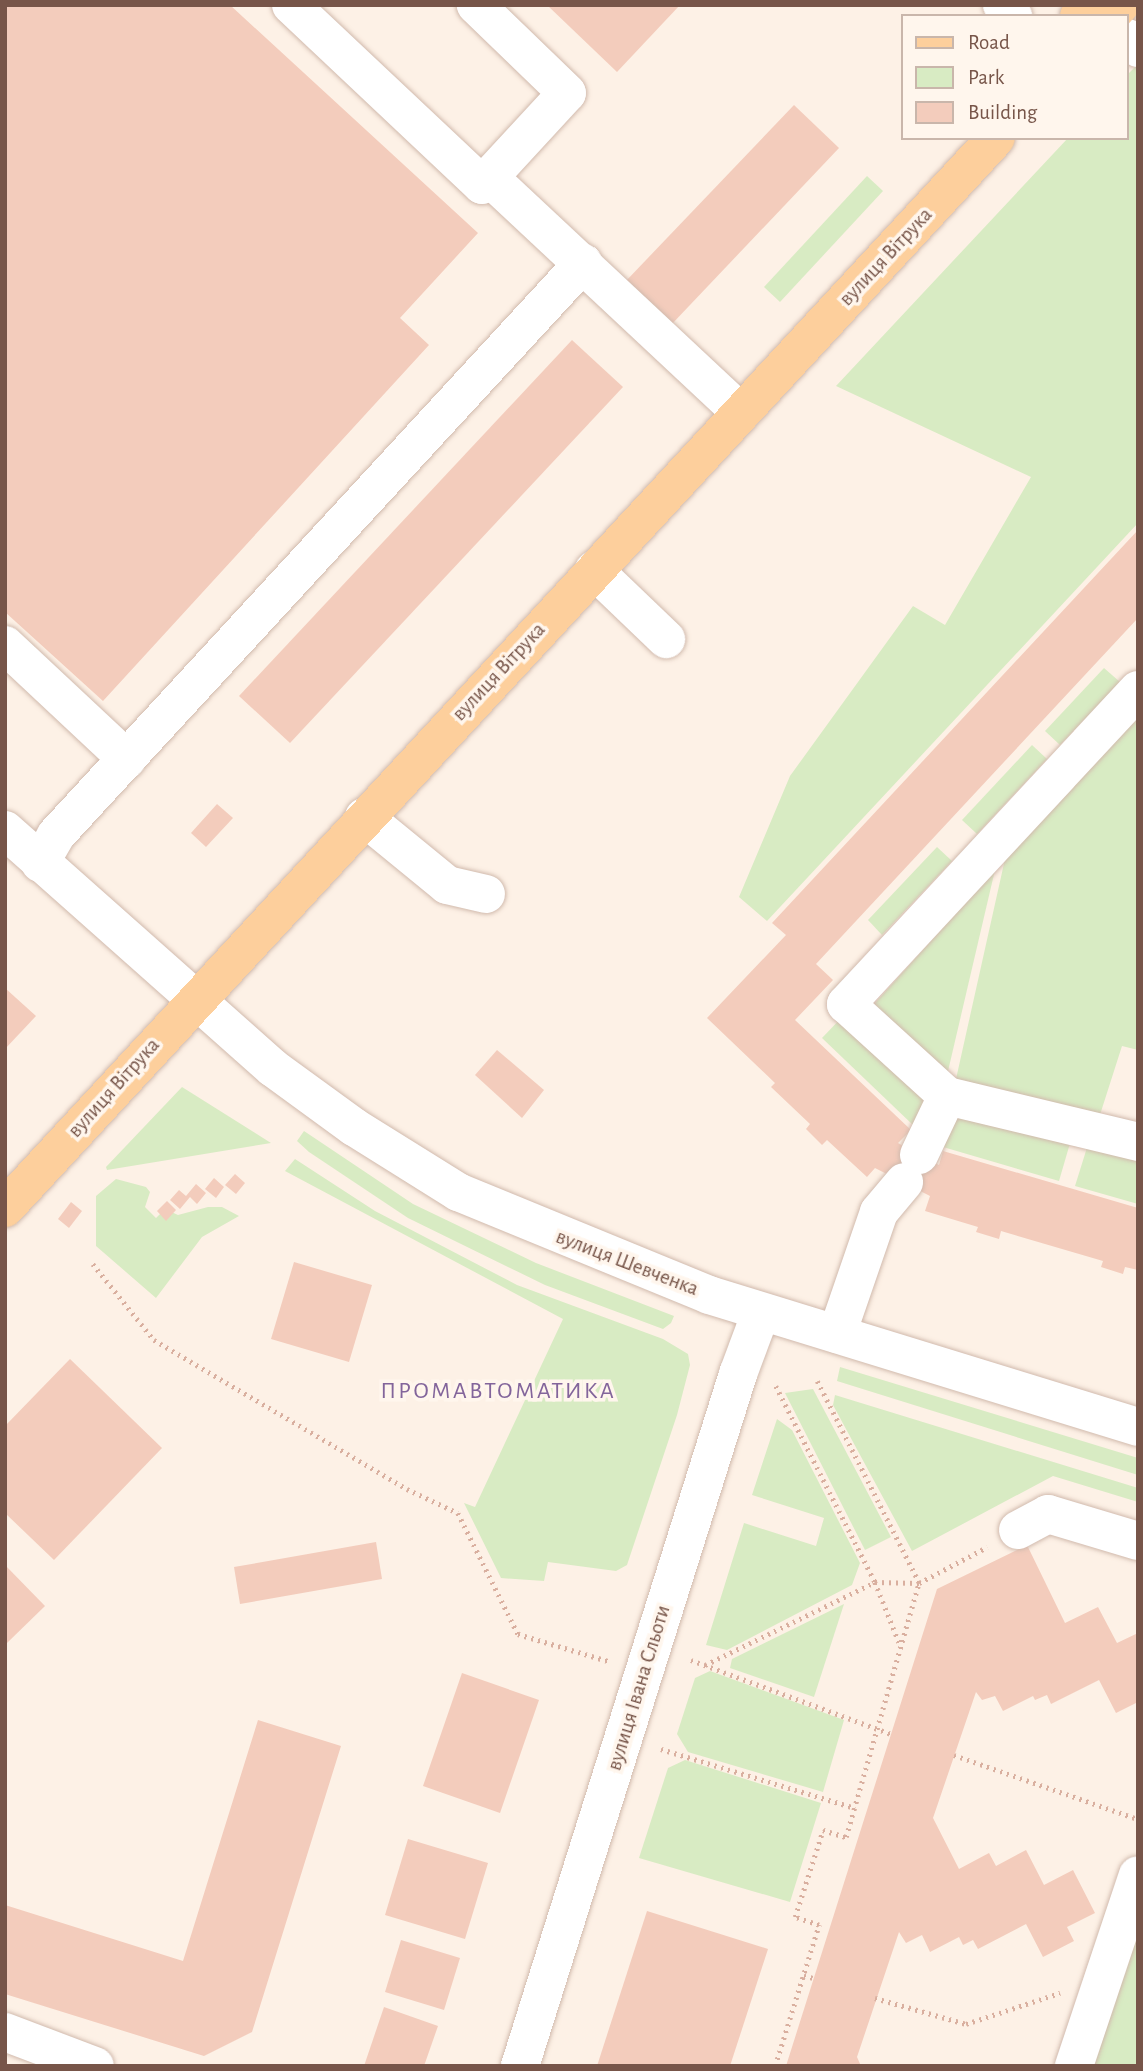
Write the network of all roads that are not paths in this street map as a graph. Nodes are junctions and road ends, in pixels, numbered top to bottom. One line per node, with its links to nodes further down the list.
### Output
1 (291, 5): 5 (street)
2 (476, 5): 5 (street)
3 (965, 140): 7 (main road, вулиця Вітрука)
4 (994, 140): 7 (main road, вулиця Вітрука)
5 (489, 177): 6 (street)
6 (583, 263): 7 (street); 12 (street)
7 (732, 405): 8 (main road, вулиця Вітрука); 17 (main road, вулиця Вітрука)
8 (594, 570): 9 (street); 13 (main road, вулиця Вітрука)
9 (666, 639)
10 (5, 645): 12 (street)
11 (1138, 690): 18 (street)
12 (127, 759): 15 (street)
13 (364, 817): 16 (street); 17 (main road, вулиця Вітрука)
14 (5, 830): 15 (street, вулиця Шевченка)
15 (40, 863): 17 (street, вулиця Шевченка)
16 (486, 894)
17 (185, 991): 20 (main road, вулиця Вітрука); 21 (main road, вулиця Вітрука); 22 (street, вулиця Шевченка)
18 (947, 1096): 19 (street); 23 (street)
19 (1138, 1142)
20 (5, 1170)
21 (5, 1208)
22 (761, 1312): 23 (street, вулиця Шевченка); 30 (street, вулиця Івана Сльоти)
23 (837, 1334): 24 (street, вулиця Шевченка)
24 (1138, 1427)
25 (1018, 1530): 26 (street)
26 (1138, 1541)
27 (1138, 1875): 31 (street)
28 (7, 2039): 29 (street)
29 (96, 2066)
30 (520, 2066)
31 (1074, 2066)

